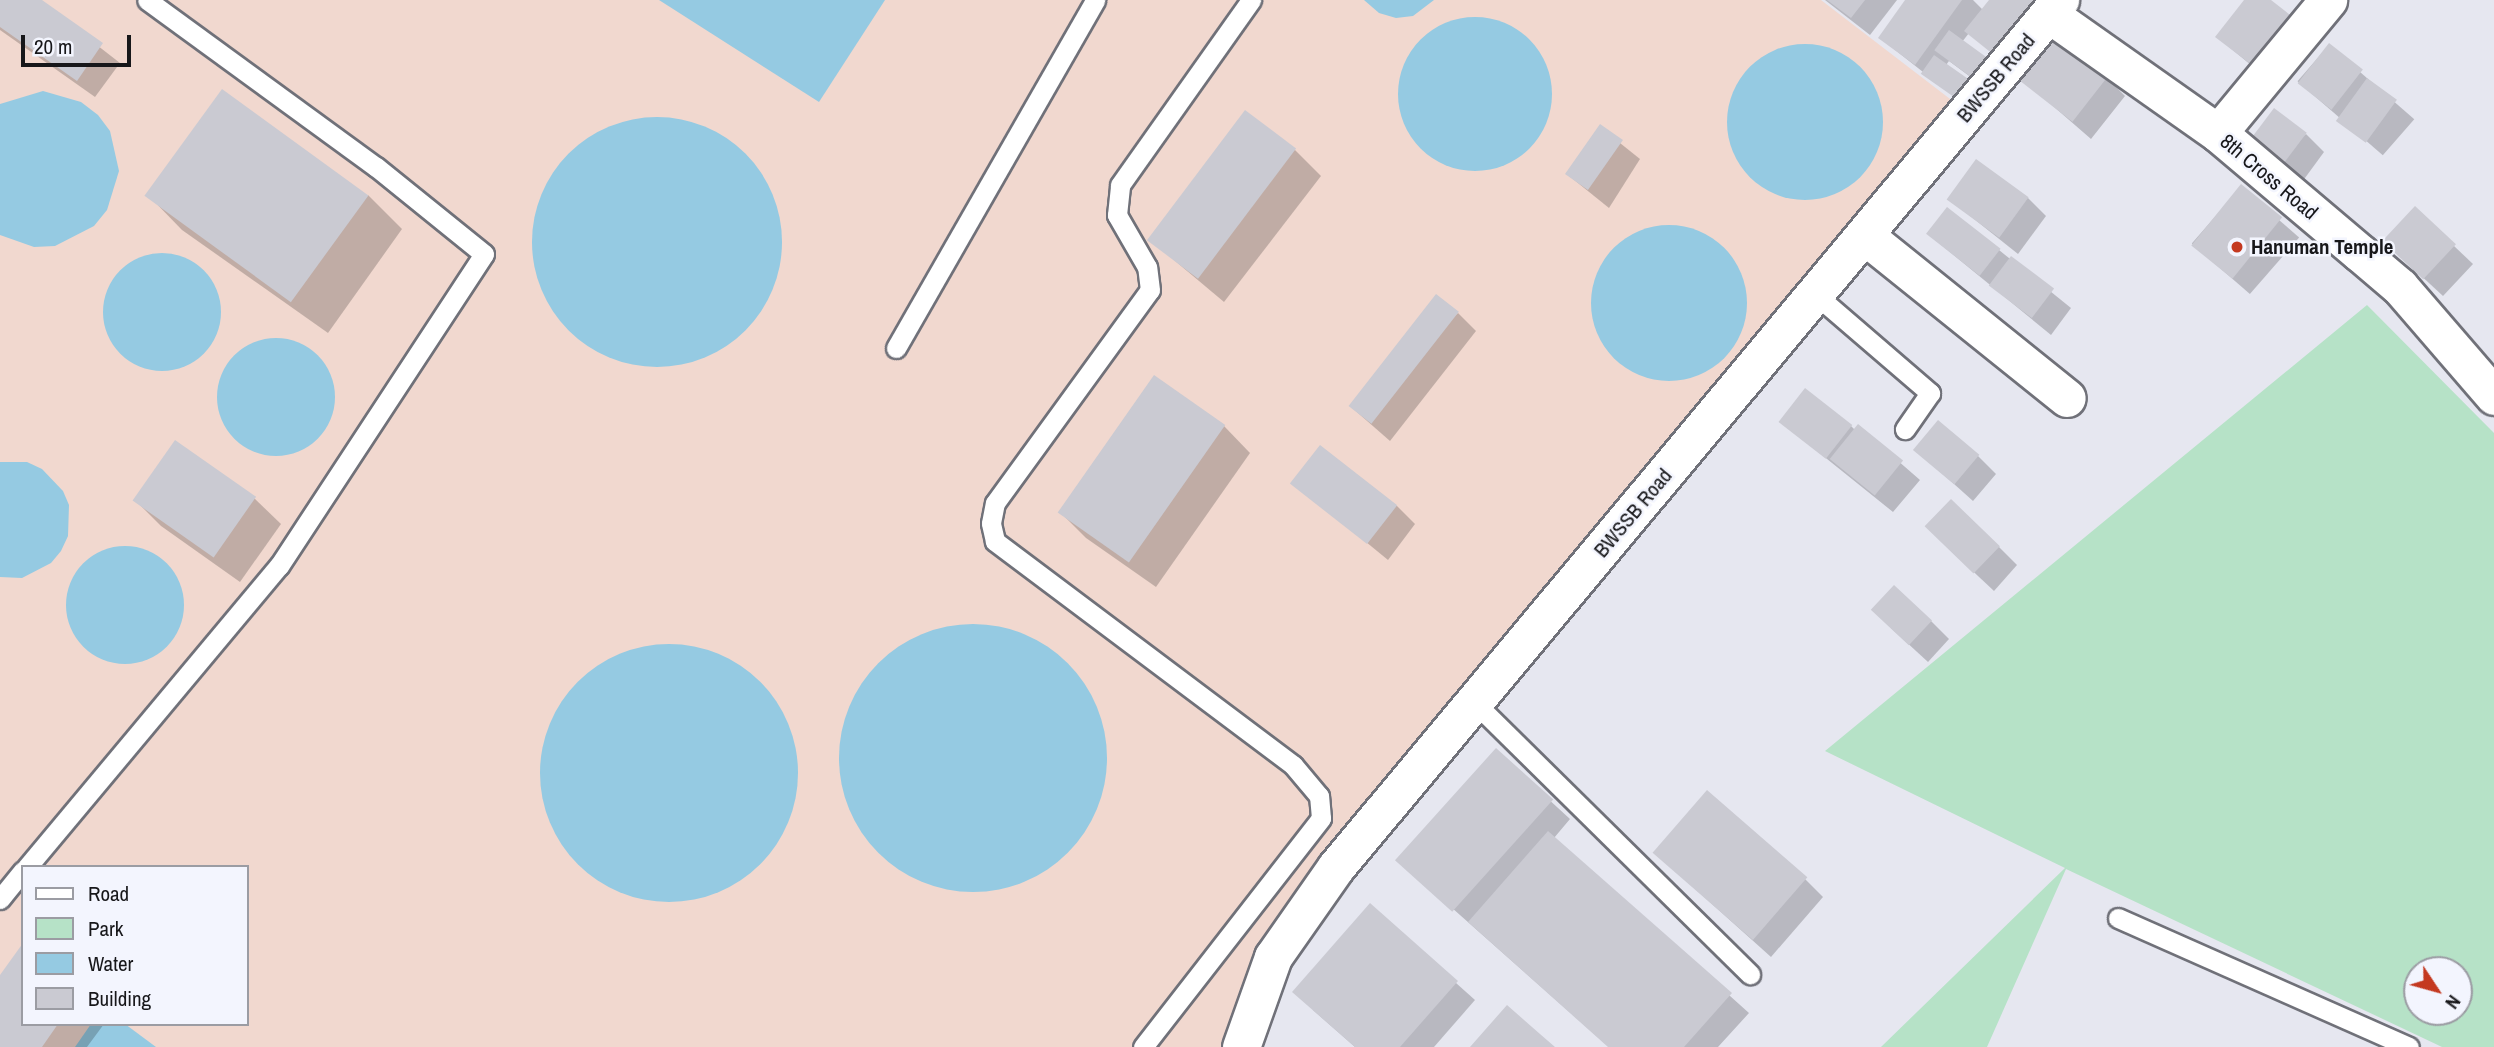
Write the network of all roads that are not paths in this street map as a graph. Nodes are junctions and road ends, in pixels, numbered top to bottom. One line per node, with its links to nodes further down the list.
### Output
1 (147, 0): 14 (lane)
2 (1095, 0): 9 (lane)
3 (1251, 0): 19 (lane)
4 (2328, 0): 6 (street)
5 (2054, 7): 6 (street, 8th Cross Road); 7 (street, BWSSB Road)
6 (2218, 133): 10 (street, 8th Cross Road)
7 (1864, 235): 8 (street, BWSSB Road); 11 (street)
8 (1815, 294): 12 (lane); 13 (street, BWSSB Road)
9 (896, 348)
10 (2494, 397)
11 (2067, 398)
12 (1905, 429)
13 (1476, 704): 18 (lane); 20 (street, BWSSB Road)
14 (29, 865)
15 (21, 874): 16 (lane)
16 (0, 899)
17 (2118, 918): 21 (lane)
18 (1750, 974)
19 (1143, 1047)
20 (1241, 1047)
21 (2409, 1047)

